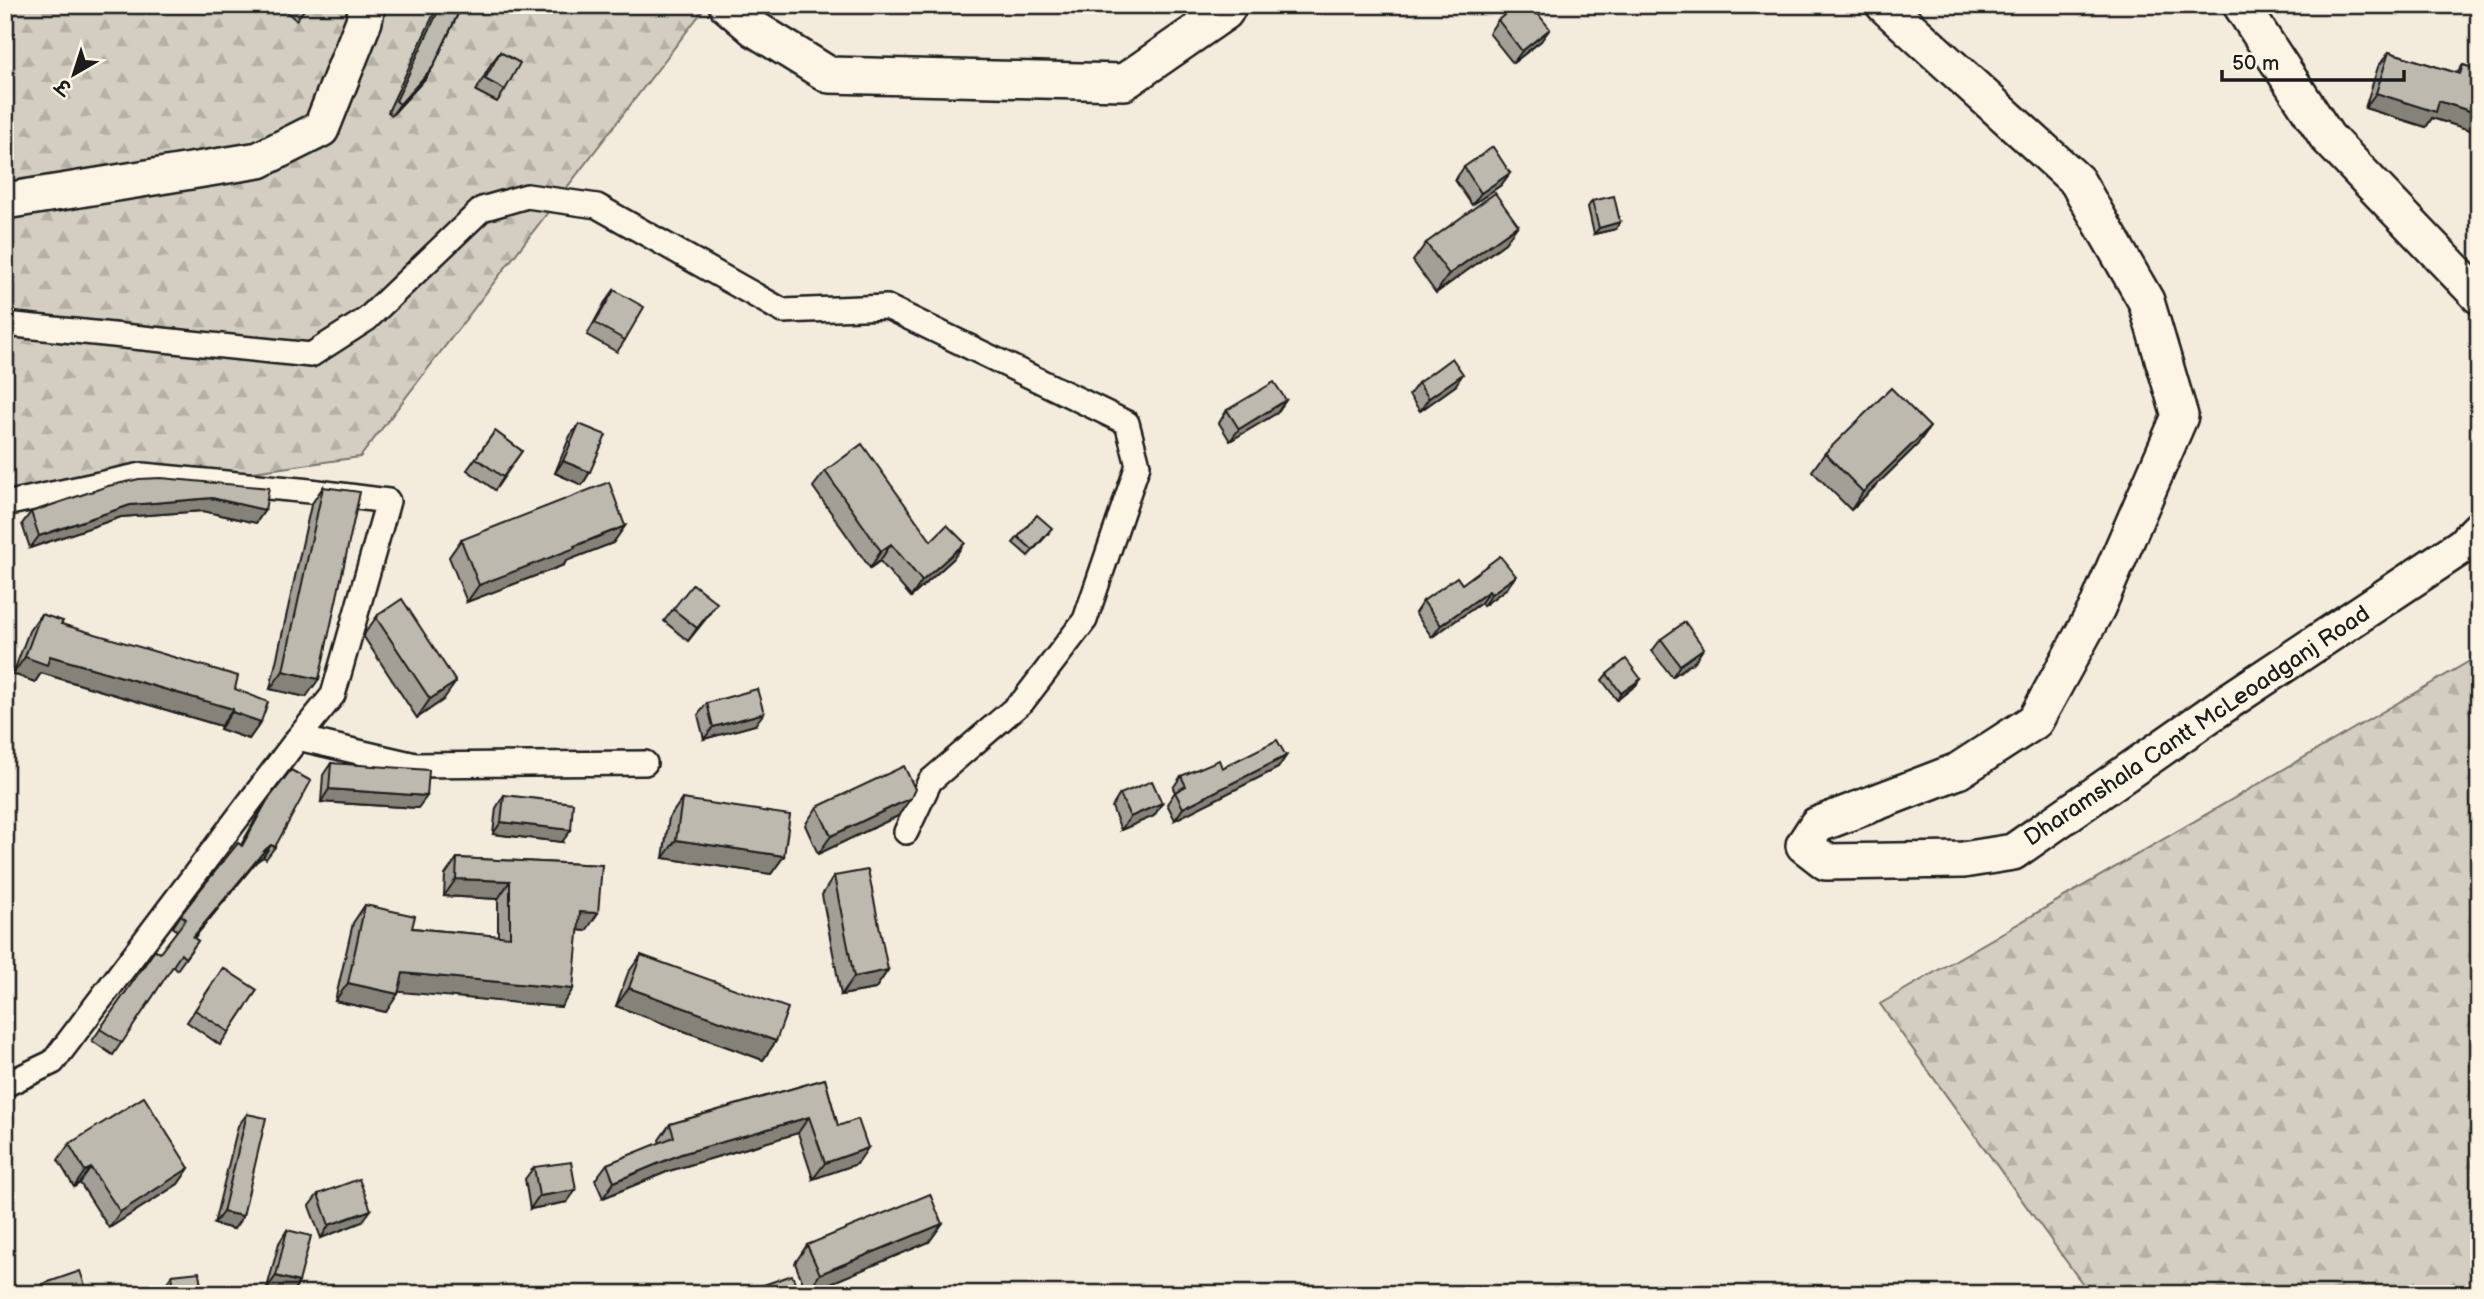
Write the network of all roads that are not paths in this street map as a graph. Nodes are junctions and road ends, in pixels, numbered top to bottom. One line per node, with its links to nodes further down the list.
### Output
1 (367, 5): 6 (main road)
2 (727, 5): 3 (main road)
3 (1229, 5)
4 (1884, 5): 10 (main road, Dharamshala Cantt McLeoadganj Road)
5 (2241, 5): 7 (main road)
6 (5, 201)
7 (2479, 296)
8 (5, 324): 13 (street)
9 (5, 504): 11 (street)
10 (2479, 529)
11 (298, 737): 12 (street); 14 (street)
12 (645, 763)
13 (905, 832)
14 (5, 1086)

